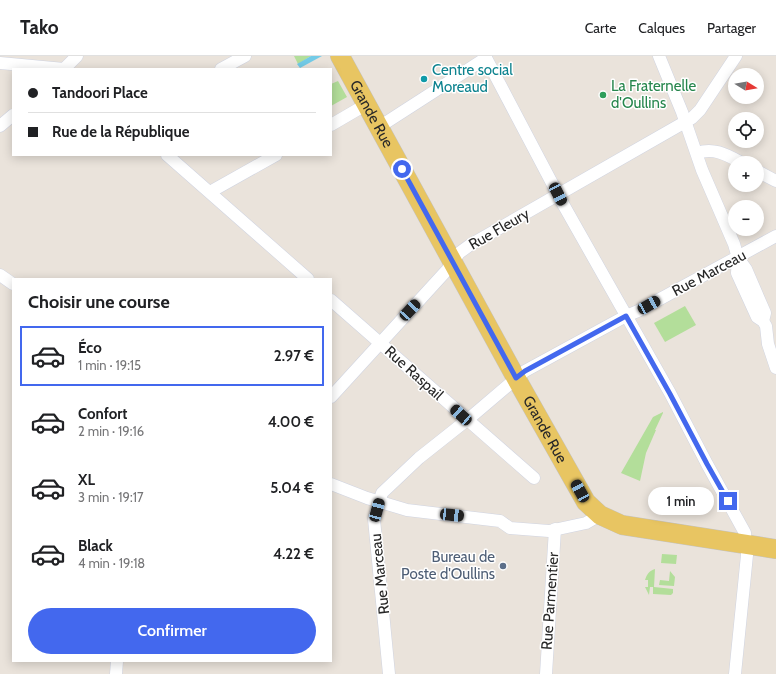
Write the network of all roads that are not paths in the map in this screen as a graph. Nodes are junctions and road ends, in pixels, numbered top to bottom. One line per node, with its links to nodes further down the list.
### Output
1 (77, 56): 10 (street)
2 (245, 56): 11 (street)
3 (340, 56): 12 (main road, Grande Rue)
4 (659, 56): 14 (street)
5 (736, 56): 14 (street, Rue Fleury)
6 (485, 57): 17 (street); 25 (street)
7 (0, 63): 8 (street)
8 (27, 67): 9 (street)
9 (46, 68)
10 (65, 68)
11 (223, 68)
12 (367, 104): 15 (street); 17 (main road, Grande Rue)
13 (12, 116): 16 (street)
14 (686, 123): 18 (street); 25 (street, Rue Fleury)
15 (332, 124)
16 (0, 126)
17 (379, 127): 28 (main road, Grande Rue)
18 (697, 153): 21 (street); 27 (street)
19 (168, 156): 24 (street)
20 (274, 156): 24 (street)
21 (728, 156)
22 (764, 175): 23 (street)
23 (776, 181)
24 (210, 192): 30 (street)
25 (558, 194): 28 (street, Rue Fleury); 33 (street)
26 (776, 236): 27 (street, Rue Marceau)
27 (738, 258): 33 (street, Rue Marceau); 34 (street)
28 (453, 261): 35 (street, Rue Fleury); 37 (main road, Grande Rue)
29 (0, 275): 31 (street)
30 (307, 278)
31 (12, 283)
32 (332, 301): 35 (street, Rue Raspail)
33 (626, 316): 37 (street, Rue Marceau); 45 (street)
34 (769, 326): 36 (street)
35 (380, 342): 38 (street, Rue Fleury); 39 (street, Rue Raspail)
36 (776, 368)
37 (516, 378): 39 (street, Rue Marceau); 43 (main road, Grande Rue)
38 (332, 396)
39 (467, 420): 40 (street, Rue Raspail); 42 (street, Rue Marceau)
40 (534, 478)
41 (332, 484): 42 (street)
42 (379, 502): 44 (street); 49 (street, Rue Marceau)
43 (600, 515): 44 (street); 45 (main road, Grande Rue)
44 (555, 529): 50 (street, Rue Parmentier)
45 (747, 544): 46 (main road, Grande Rue); 51 (street)
46 (776, 549)
47 (117, 662): 48 (street)
48 (116, 674)
49 (390, 674)
50 (546, 674)
51 (735, 674)

